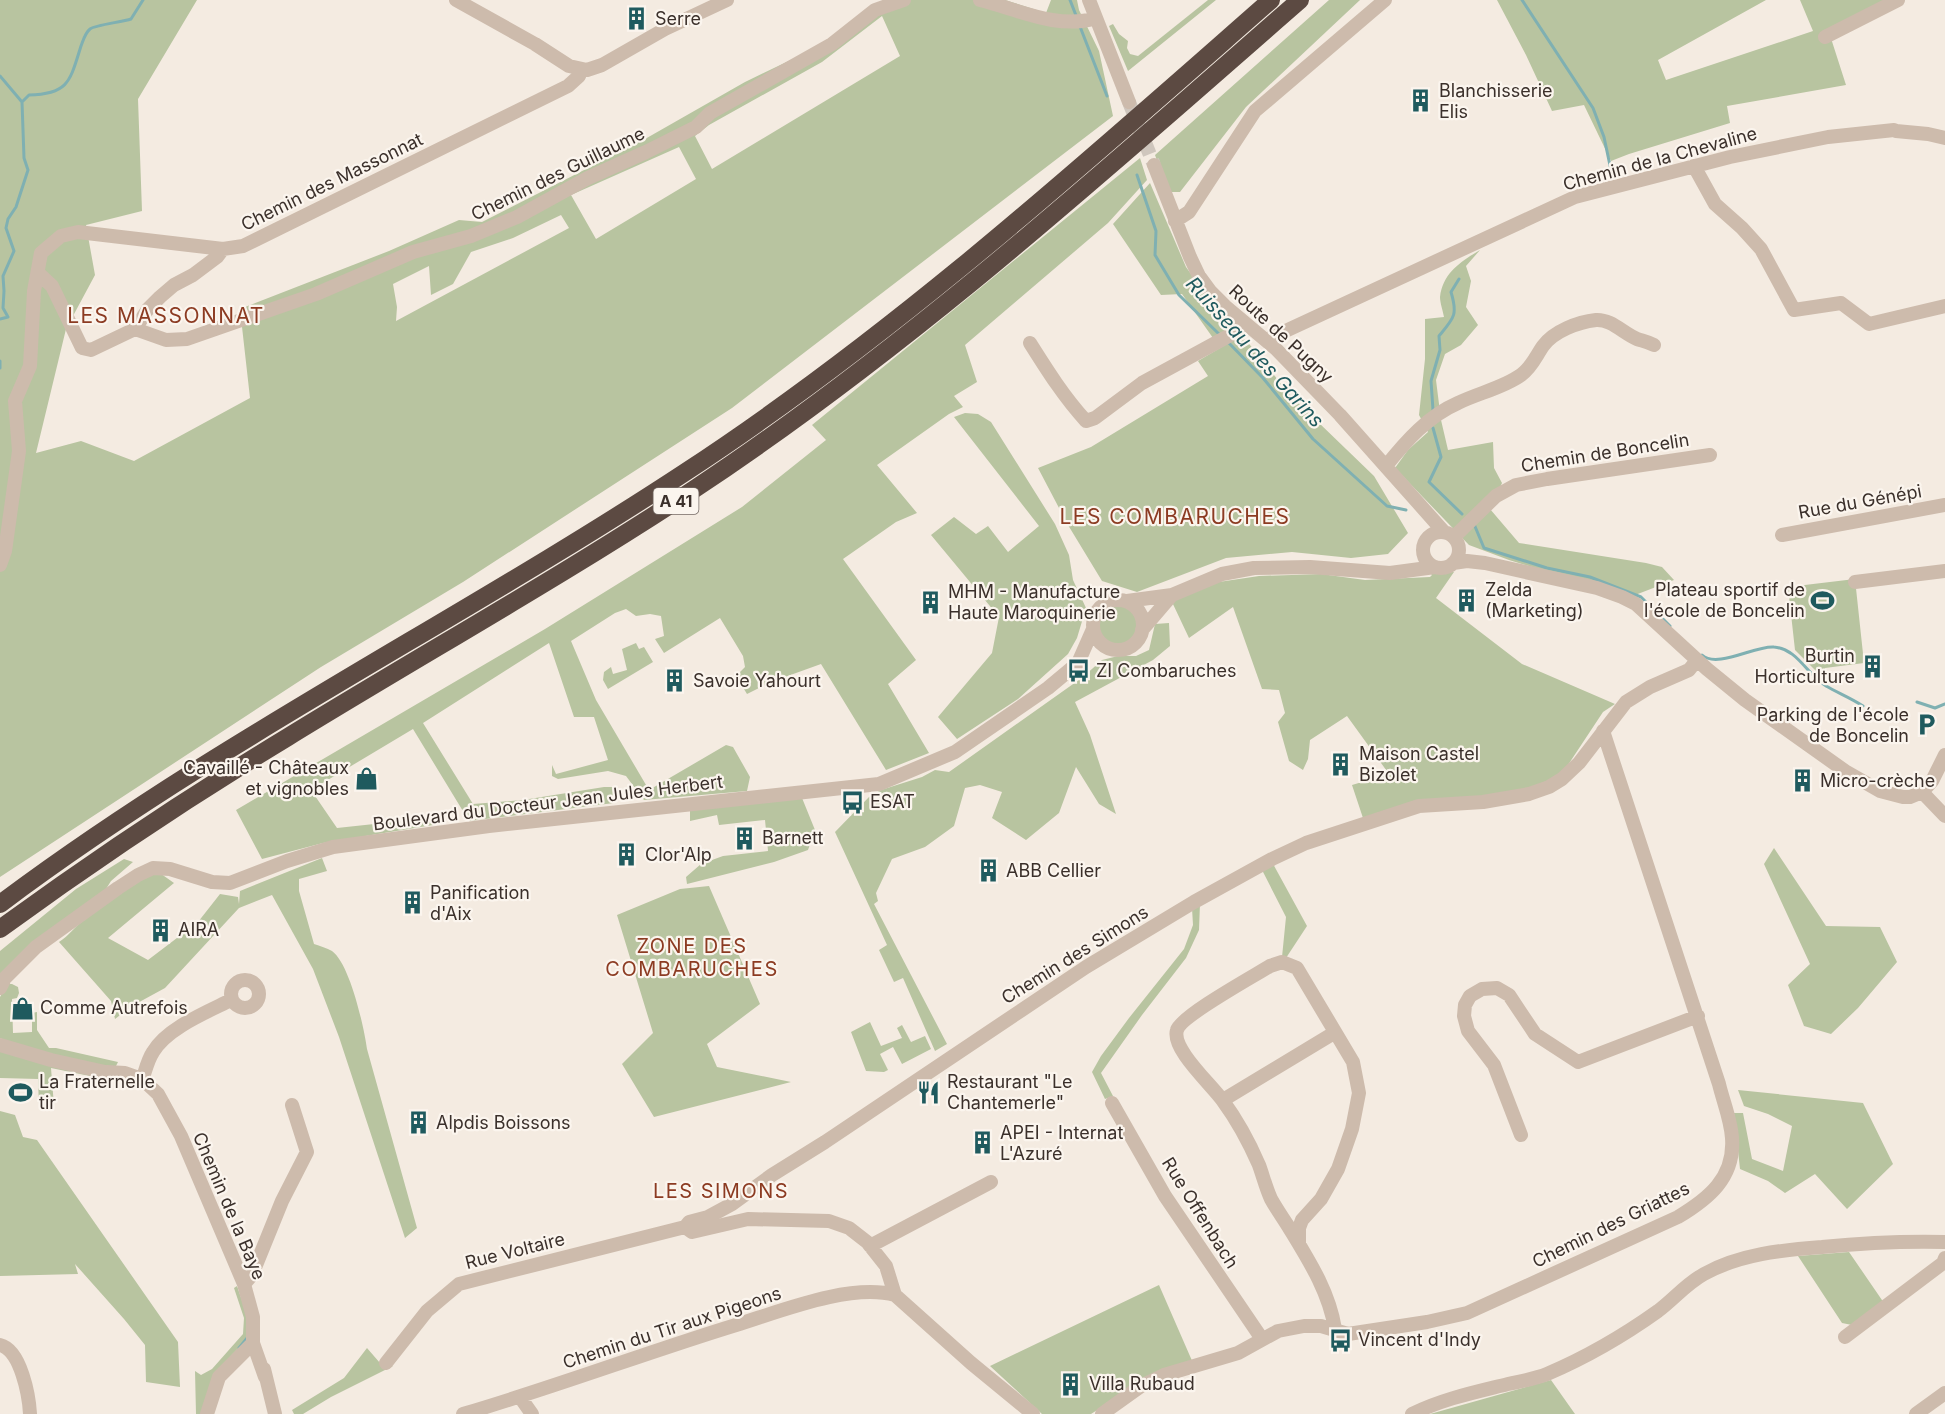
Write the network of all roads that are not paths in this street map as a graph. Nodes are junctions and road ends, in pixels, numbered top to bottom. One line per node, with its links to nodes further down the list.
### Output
1 (456, 0): 12 (street)
2 (727, 0): 12 (street)
3 (904, 0): 24 (street, Chemin des Guillaume)
4 (980, 0): 10 (street)
5 (1089, 0): 10 (street)
6 (1271, 0): 53 (highway, A 41)
7 (1300, 0): 54 (highway, A 41)
8 (1385, 0): 17 (street)
9 (1898, 0): 11 (street)
10 (1084, 21): 13 (street)
11 (1825, 37)
12 (575, 68): 20 (street, Chemin des Massonnat)
13 (1129, 102)
14 (1945, 138): 16 (street, Chemin de la Chevaline)
15 (1154, 165): 18 (street, Route de Pugny)
16 (1694, 166): 22 (street); 25 (street, Chemin de la Chevaline)
17 (1201, 194): 18 (street); 19 (street)
18 (1169, 204): 19 (street, Route de Pugny)
19 (1175, 221): 23 (street, Route de Pugny)
20 (223, 249): 21 (street, Chemin des Massonnat); 24 (street)
21 (38, 273): 24 (street); 37 (street, Chemin des Massonnat)
22 (1945, 306)
23 (1243, 322): 25 (street, Route de Pugny); 26 (street)
24 (135, 328)
25 (1266, 340): 29 (street, Route de Pugny)
26 (1030, 343)
27 (1654, 345): 29 (street)
28 (1710, 455): 33 (street, Chemin de Boncelin)
29 (1386, 466): 31 (street, Route de Pugny)
30 (1945, 505): 32 (street, Rue du Génépi)
31 (1420, 507): 33 (street, Route de Pugny); 34 (street, Route de Pugny)
32 (1782, 535)
33 (1452, 538): 34 (street); 35 (street); 36 (street, Route de Pugny)
34 (1426, 544): 38 (street); 40 (street)
35 (1453, 563): 36 (street, Route de Pugny); 38 (street)
36 (1485, 563): 47 (street, Route de Pugny)
37 (0, 565)
38 (1435, 567): 40 (street)
39 (1945, 572): 41 (street)
40 (1390, 573): 42 (street)
41 (1855, 582)
42 (1172, 595): 43 (street); 45 (street)
43 (1127, 601): 44 (street); 45 (street)
44 (1093, 629): 46 (street); 48 (street, Boulevard du Docteur Jean Jules Herbert)
45 (1142, 630): 46 (street)
46 (1105, 647): 48 (street)
47 (1697, 660): 49 (street, Chemin des Simons); 51 (street, Route de Pugny)
48 (1078, 663): 55 (street, Boulevard du Docteur Jean Jules Herbert)
49 (1604, 731): 57 (street, Chemin des Griattes); 68 (street, Chemin des Simons)
50 (1945, 755): 51 (street)
51 (1922, 792): 52 (street)
52 (1945, 816)
53 (0, 904)
54 (0, 929)
55 (2, 983)
56 (231, 1000): 60 (street)
57 (1698, 1016): 64 (street); 77 (street, Chemin des Griattes)
58 (1334, 1033): 61 (street); 61 (street); 67 (street)
59 (0, 1045): 60 (street)
60 (139, 1080): 73 (street, Chemin de la Baye)
61 (1223, 1100): 66 (street)
62 (1112, 1103): 79 (street, Rue Offenbach)
63 (292, 1106): 73 (street)
64 (1521, 1135)
65 (991, 1182): 71 (street)
66 (1282, 1217): 67 (street); 69 (street)
67 (1302, 1220): 69 (street)
68 (685, 1227): 71 (street); 82 (street, Rue Voltaire)
69 (1299, 1244): 74 (street)
70 (1944, 1244): 92 (street)
71 (870, 1246): 75 (street)
72 (1945, 1258): 78 (street)
73 (246, 1279): 81 (street, Chemin de la Baye)
74 (1325, 1292): 76 (street); 77 (street)
75 (889, 1293): 84 (street, Chemin du Tir aux Pigeons); 90 (street)
76 (1321, 1326): 77 (street, Chemin des Griattes); 79 (street, Chemin des Griattes)
77 (1335, 1329)
78 (1845, 1337)
79 (1262, 1339): 91 (street, Chemin des Griattes)
80 (0, 1346): 86 (street)
81 (256, 1347): 87 (street); 88 (street)
82 (386, 1363)
83 (1945, 1393): 93 (street)
84 (524, 1396): 85 (street); 89 (street, Chemin du Tir aux Pigeons)
85 (531, 1412)
86 (30, 1414)
87 (207, 1414)
88 (275, 1414)
89 (463, 1414)
90 (1033, 1414)
91 (1101, 1414)
92 (1412, 1414)
93 (1916, 1414)

